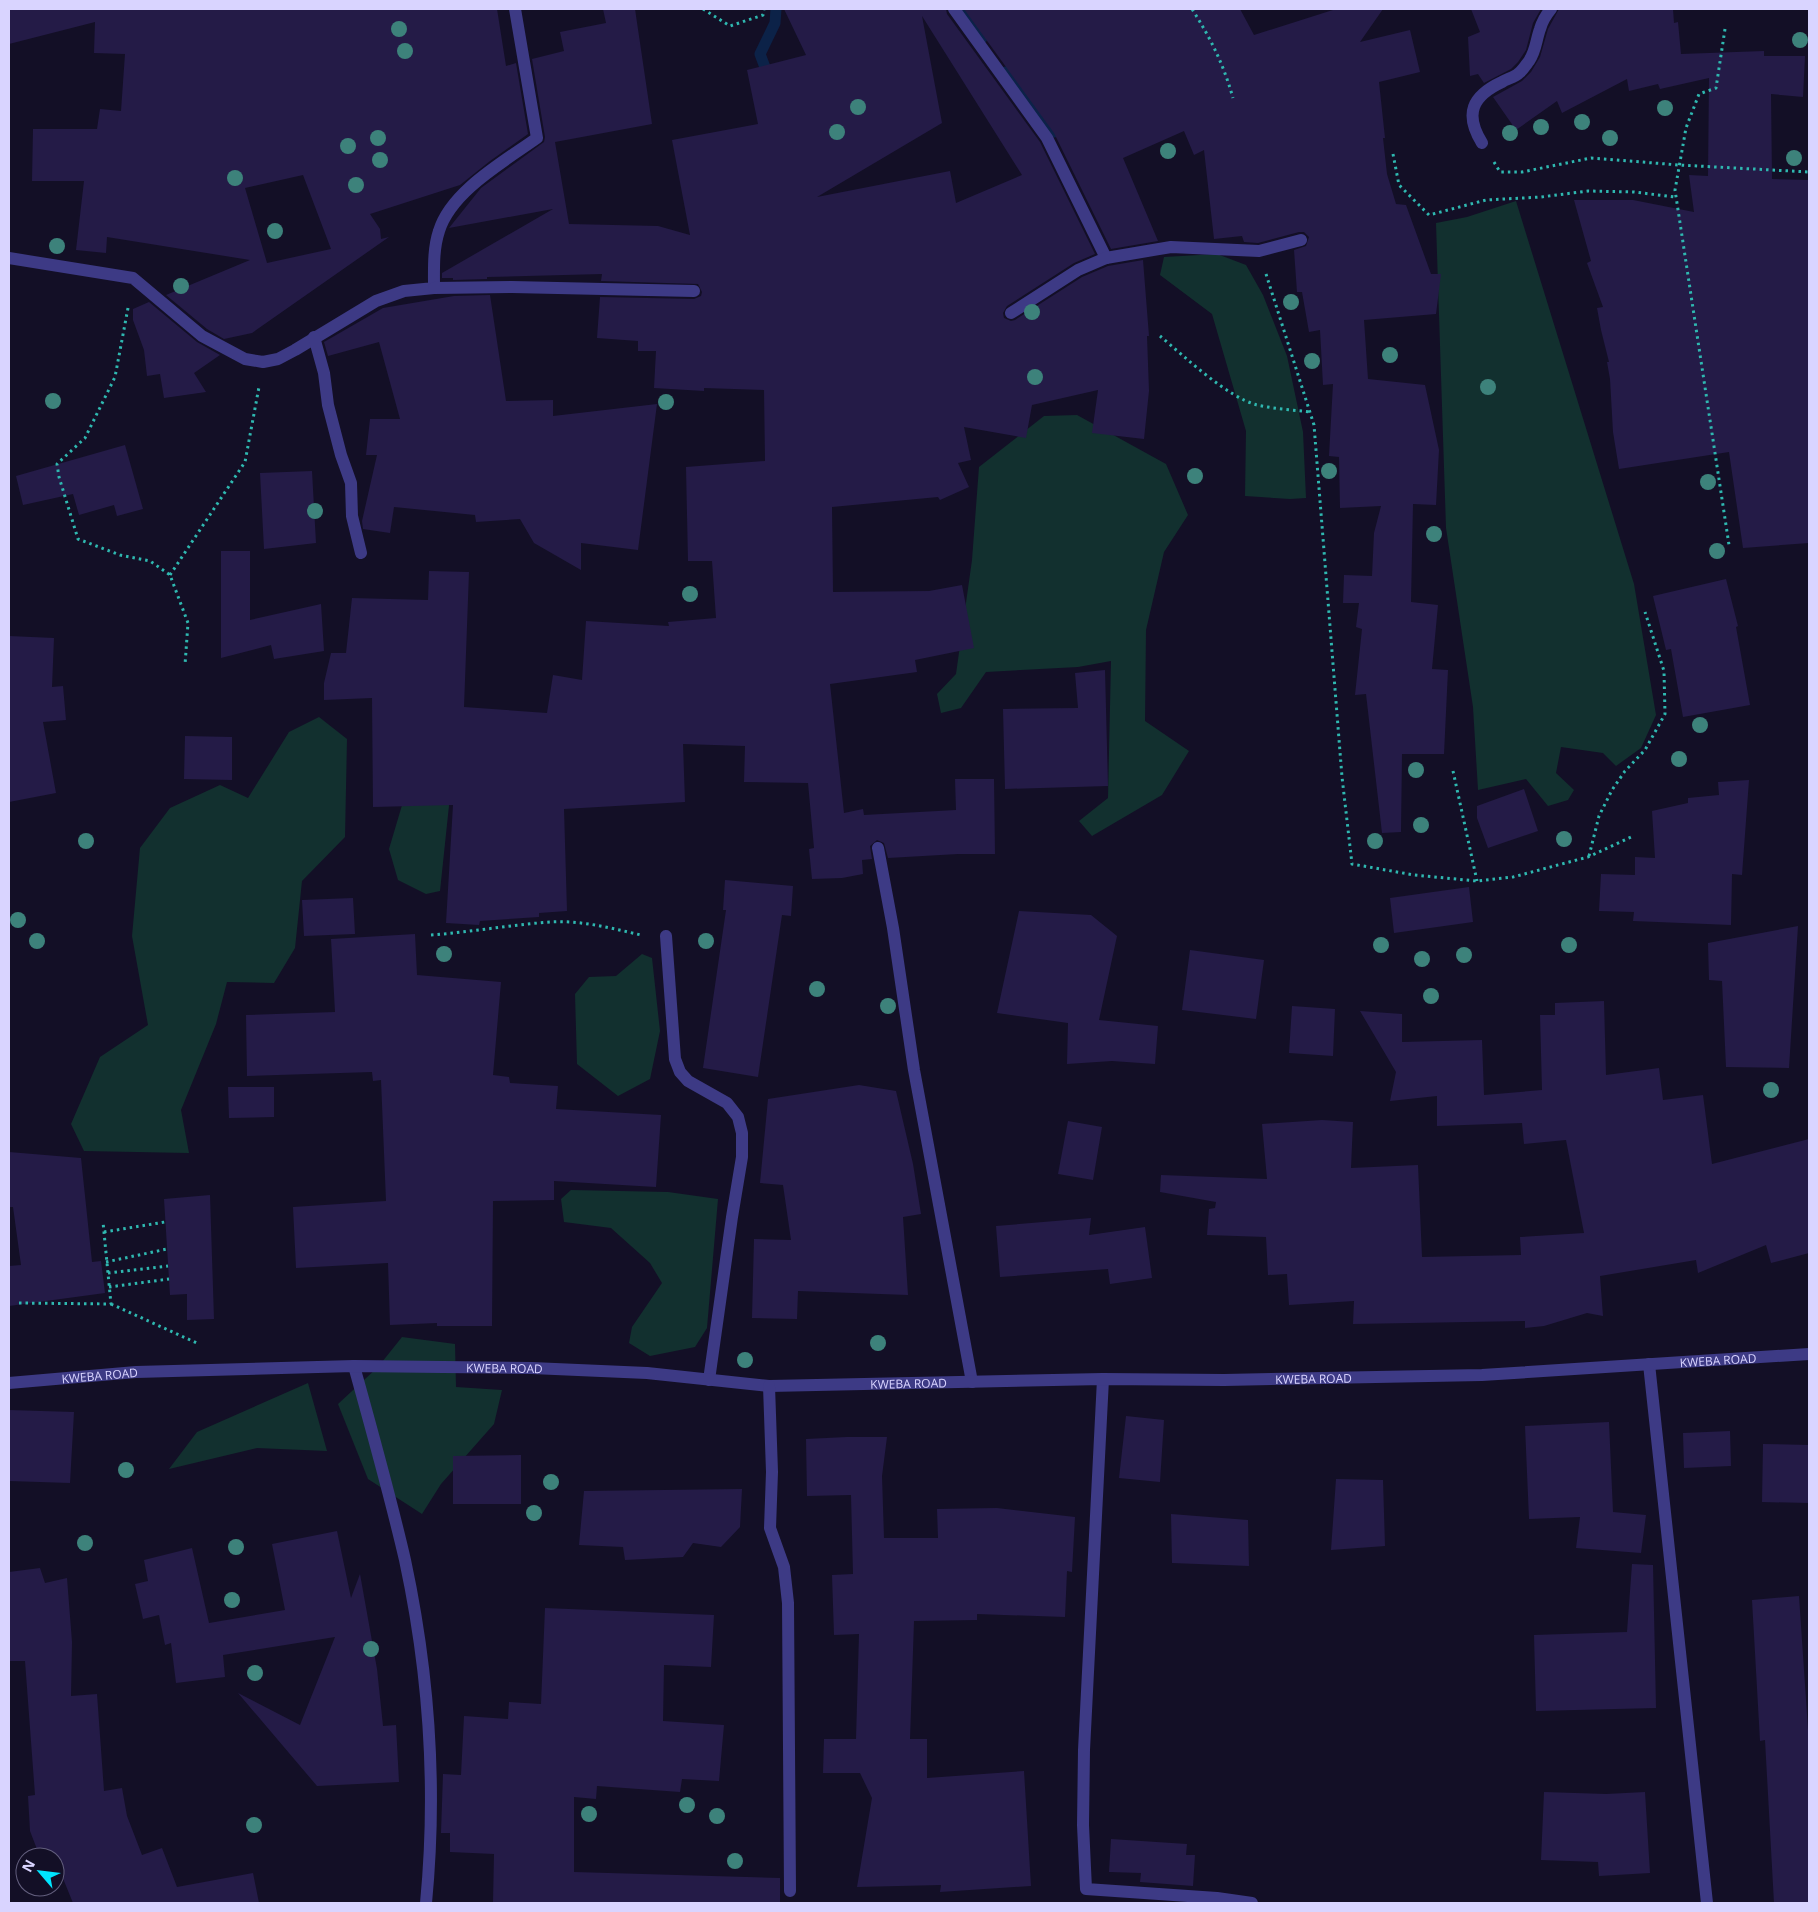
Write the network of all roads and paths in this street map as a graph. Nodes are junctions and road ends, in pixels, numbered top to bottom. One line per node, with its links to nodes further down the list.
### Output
1 (515, 9): 19 (street)
2 (703, 9): 3 (path)
3 (764, 9)
4 (954, 9): 17 (street)
5 (1192, 9): 8 (path)
6 (1551, 9): 9 (street)
7 (1725, 29): 11 (path)
8 (1233, 98)
9 (1482, 142): 11 (path)
10 (1393, 154): 13 (path)
11 (1679, 165): 12 (path); 13 (path)
12 (1809, 172)
13 (1676, 197): 26 (path)
14 (1301, 240): 15 (street)
15 (1259, 250): 17 (street); 25 (path)
16 (9, 258): 18 (street)
17 (1106, 258): 21 (street)
18 (134, 278): 24 (street); 28 (path)
19 (434, 288): 20 (street); 23 (street)
20 (694, 291)
21 (1011, 313)
22 (1160, 336): 25 (path)
23 (314, 337): 24 (street); 27 (street)
24 (263, 362): 28 (path)
25 (1311, 412): 35 (path)
26 (1729, 545)
27 (361, 553)
28 (170, 575): 30 (path)
29 (1645, 612): 34 (path)
30 (185, 665)
31 (1453, 771): 35 (path)
32 (1631, 837): 34 (path)
33 (878, 848): 55 (street)
34 (1588, 857): 35 (path)
35 (1477, 881)
36 (431, 935): 37 (path)
37 (666, 939): 54 (street)
38 (103, 1222): 40 (path)
39 (165, 1222): 40 (path)
40 (104, 1232): 42 (path)
41 (167, 1249): 42 (path)
42 (106, 1262): 44 (path)
43 (168, 1266): 44 (path)
44 (108, 1272): 46 (path)
45 (169, 1279): 46 (path)
46 (109, 1287): 48 (path)
47 (20, 1303): 48 (path)
48 (111, 1304): 49 (path)
49 (198, 1343)
50 (1809, 1354): 51 (street, KWEBA ROAD)
51 (1649, 1364): 53 (street, KWEBA ROAD); 61 (street)
52 (354, 1366): 54 (street, KWEBA ROAD); 56 (street, KWEBA ROAD); 59 (street)
53 (1103, 1379): 55 (street, KWEBA ROAD); 60 (street)
54 (709, 1380): 57 (street, KWEBA ROAD)
55 (972, 1382): 57 (street, KWEBA ROAD)
56 (9, 1383)
57 (769, 1386): 58 (street)
58 (790, 1891)
59 (426, 1903)
60 (1252, 1903)
61 (1707, 1903)

